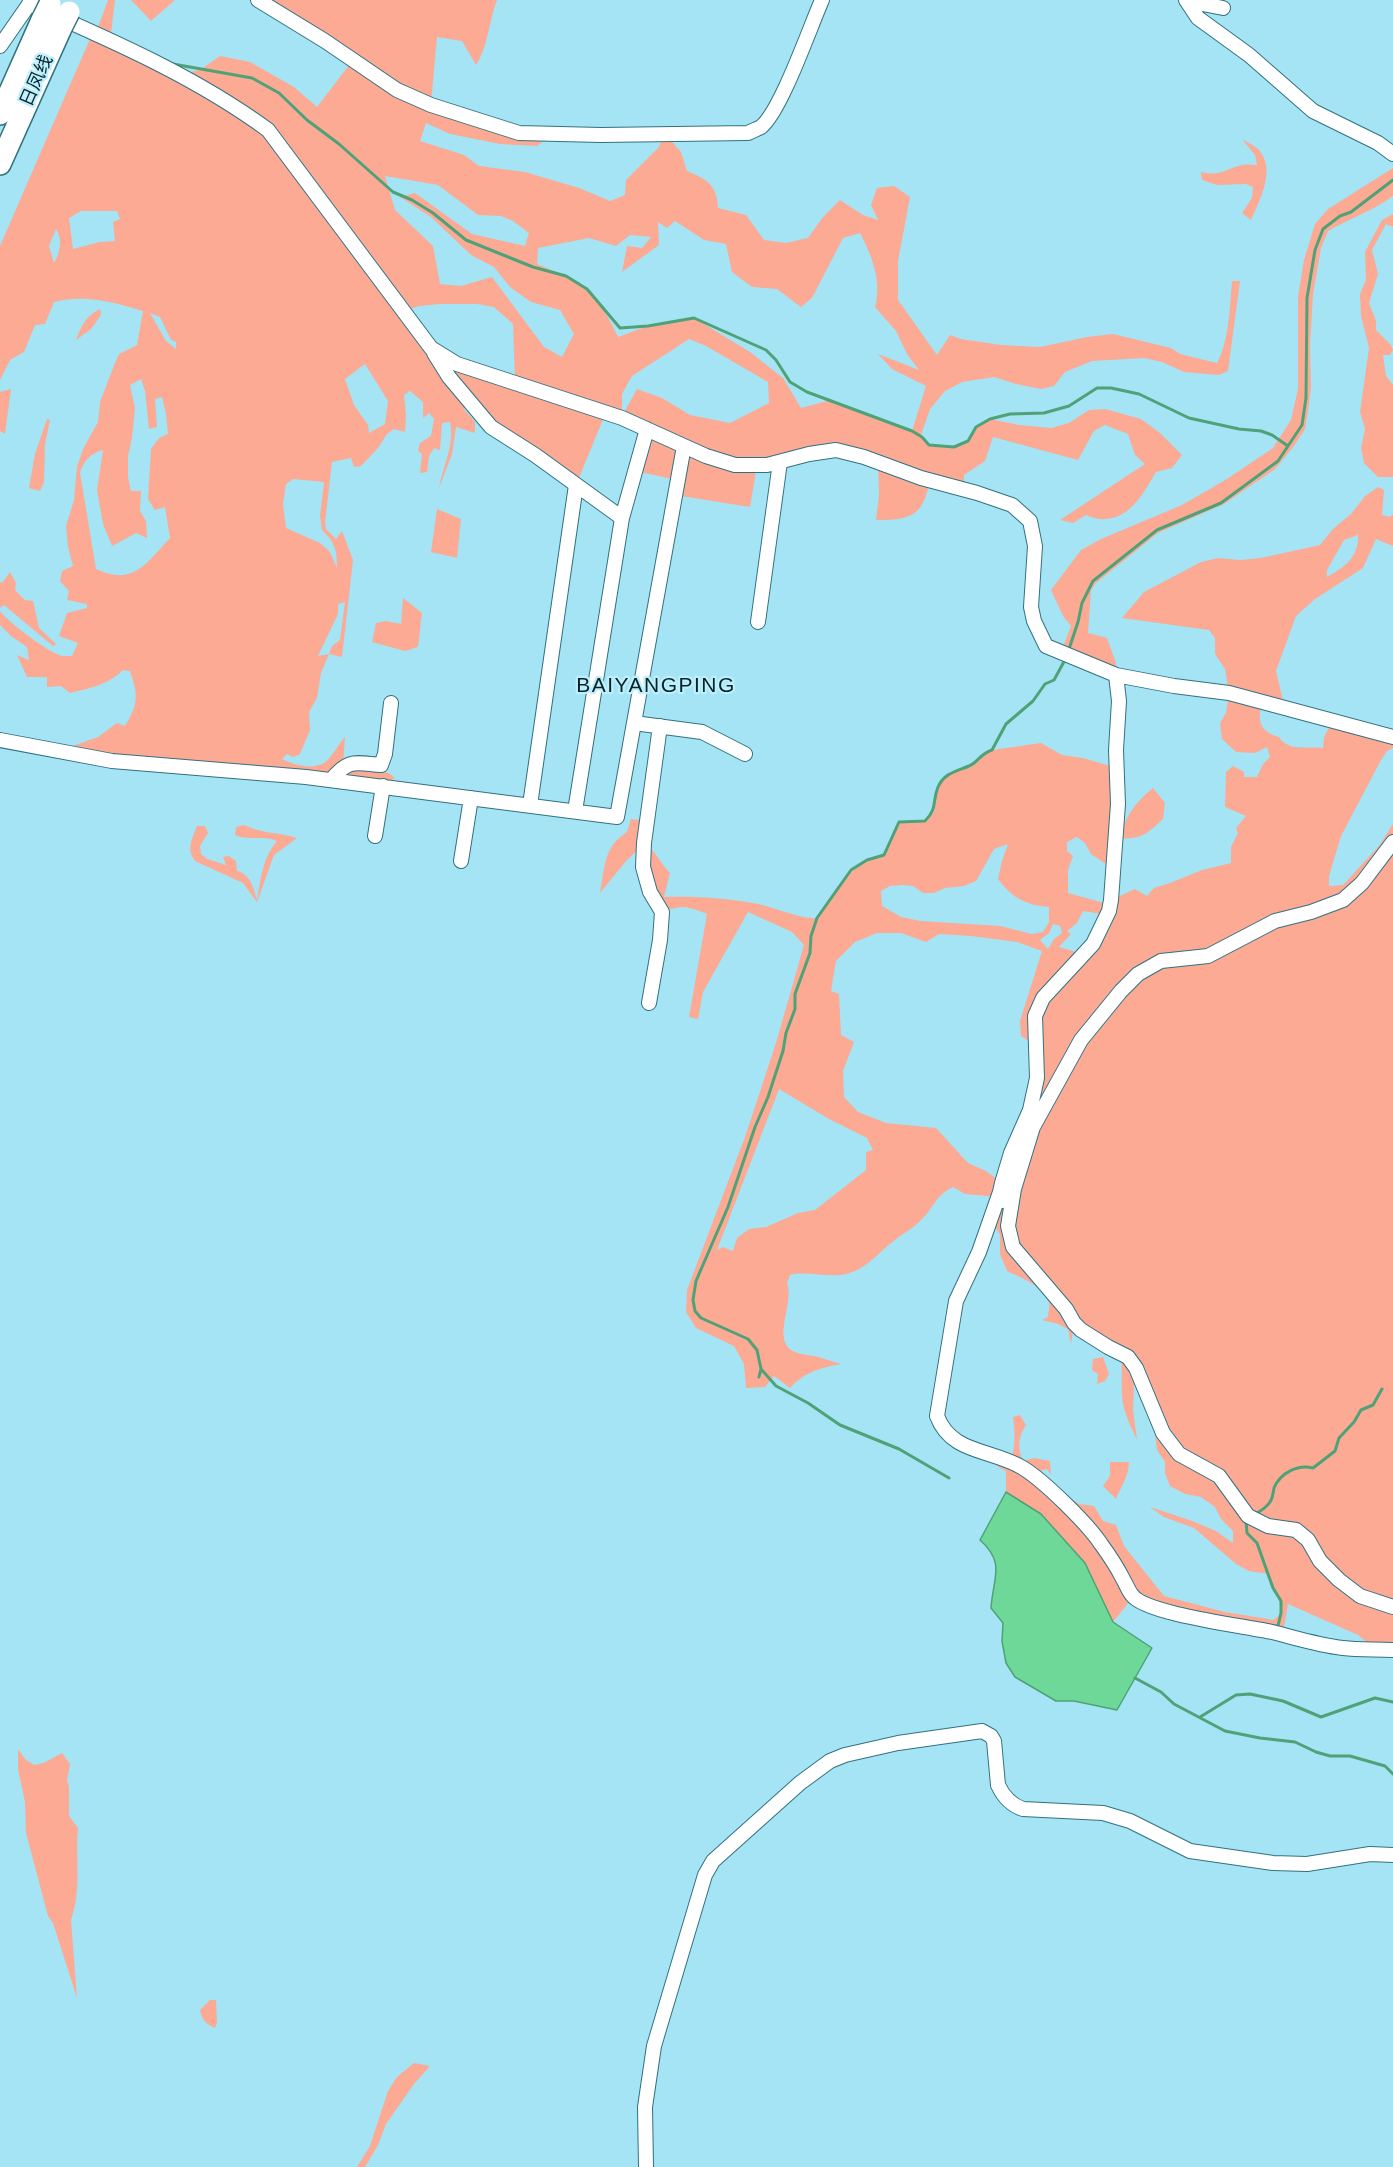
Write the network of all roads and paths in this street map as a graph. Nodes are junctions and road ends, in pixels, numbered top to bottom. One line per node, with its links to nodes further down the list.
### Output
1 (258, 0): 2 (street)
2 (822, 0)
3 (1186, 0): 4 (street); 8 (street)
4 (1223, 8)
5 (51, 9): 6 (street); 7 (highway, 日凤线); 9 (highway, 日凤线); 10 (street)
6 (0, 46)
7 (0, 114)
8 (1393, 154)
9 (0, 164)
10 (431, 348): 11 (street); 14 (street)
11 (647, 429): 12 (street); 15 (street)
12 (684, 446): 13 (street); 19 (street)
13 (780, 462): 16 (street); 17 (street)
14 (576, 485): 15 (street); 27 (street)
15 (622, 518): 28 (street)
16 (758, 622)
17 (1116, 675): 21 (street); 33 (street)
18 (391, 703): 24 (street)
19 (634, 723): 20 (street); 28 (street)
20 (660, 726): 23 (street); 32 (street)
21 (1393, 737)
22 (0, 740): 24 (street)
23 (745, 754)
24 (332, 780): 25 (street)
25 (383, 786): 26 (street); 29 (street)
26 (471, 798): 27 (street); 31 (street)
27 (530, 805): 28 (street)
28 (575, 811)
29 (375, 836)
30 (1393, 842): 34 (street)
31 (461, 861)
32 (649, 1003)
33 (1000, 1192): 34 (street); 36 (street)
34 (1008, 1226): 35 (street)
35 (1393, 1607)
36 (1393, 1650)
37 (1393, 1855): 38 (street)
38 (645, 2167)

